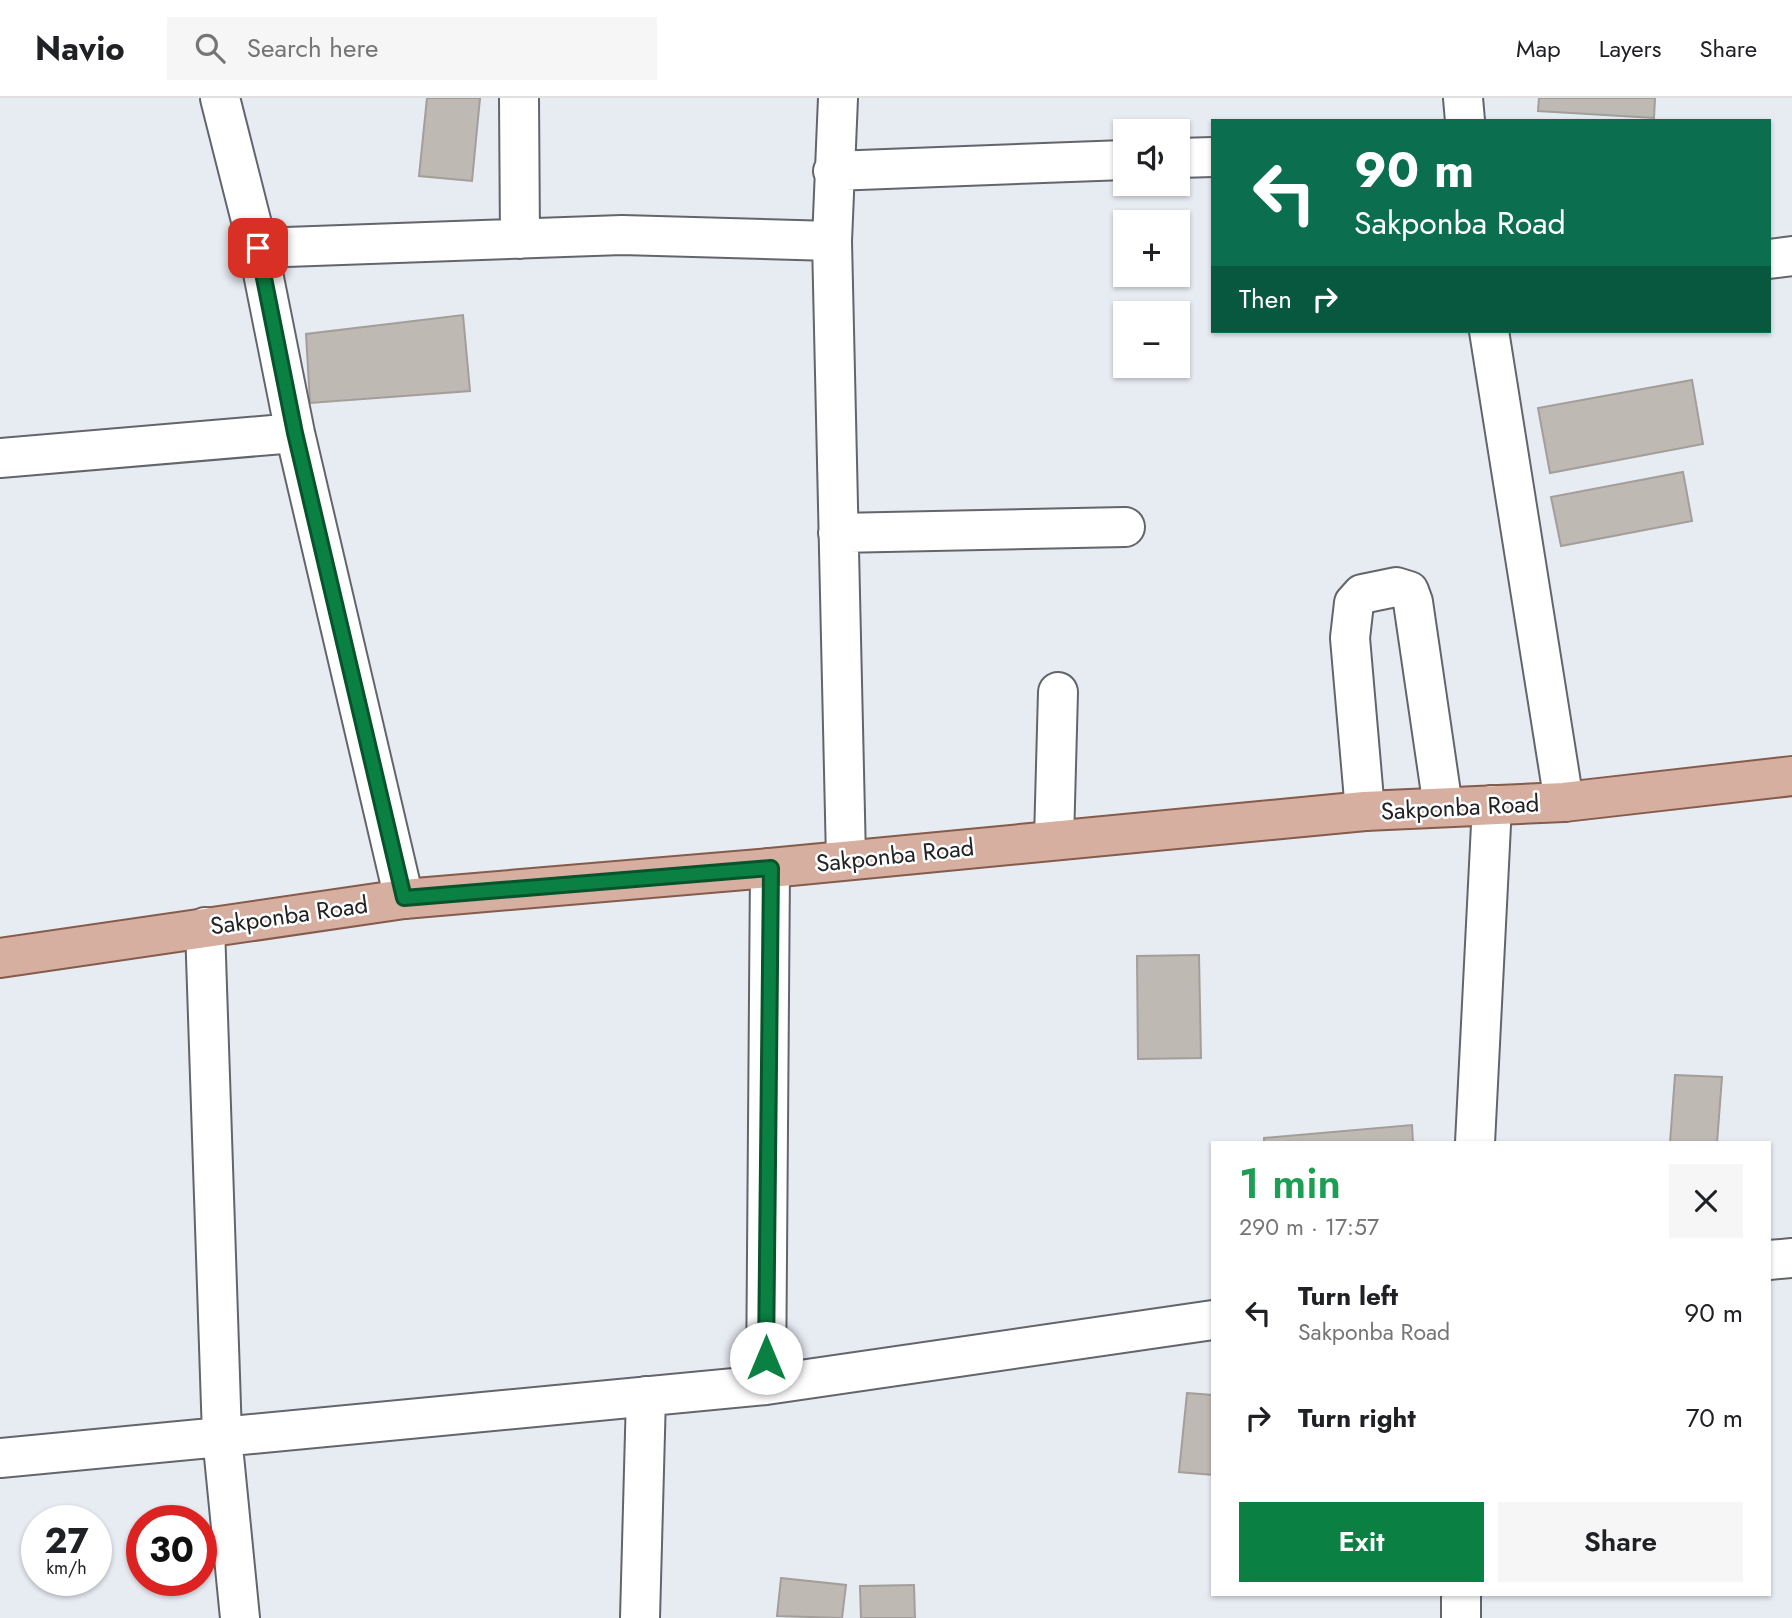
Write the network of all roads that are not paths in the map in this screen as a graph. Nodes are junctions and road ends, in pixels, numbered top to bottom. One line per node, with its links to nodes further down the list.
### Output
1 (220, 98): 12 (street)
2 (519, 98): 10 (street)
3 (838, 98): 9 (street)
4 (1463, 98): 5 (street)
5 (1465, 119)
6 (1211, 157): 7 (street)
7 (1190, 158)
8 (1113, 160): 9 (street)
9 (833, 171): 11 (street)
10 (520, 239): 11 (street); 12 (street)
11 (832, 241): 19 (street)
12 (258, 248): 16 (street)
13 (1792, 256): 14 (street)
14 (1771, 259)
15 (1489, 333): 22 (street)
16 (295, 433): 17 (street); 29 (street)
17 (0, 458)
18 (1125, 527): 19 (street)
19 (838, 533): 27 (street)
20 (1058, 692): 26 (street)
21 (1792, 776): 22 (main road, Sakponba Road)
22 (1564, 802): 23 (main road, Sakponba Road)
23 (1493, 805): 24 (main road, Sakponba Road); 32 (street)
24 (1443, 807): 25 (main road, Sakponba Road); 25 (street)
25 (1365, 811): 26 (main road, Sakponba Road)
26 (1054, 839): 27 (main road, Sakponba Road)
27 (846, 859): 28 (main road, Sakponba Road)
28 (771, 868): 29 (main road, Sakponba Road); 36 (street)
29 (404, 898): 30 (main road, Sakponba Road)
30 (205, 927): 31 (main road, Sakponba Road); 38 (street)
31 (0, 958)
32 (1475, 1141)
33 (1792, 1258): 34 (street)
34 (1771, 1260)
35 (1211, 1320): 36 (street)
36 (766, 1385): 37 (street)
37 (646, 1396): 38 (street); 42 (street)
38 (222, 1436): 39 (street); 41 (street)
39 (0, 1458)
40 (1461, 1596): 43 (street)
41 (240, 1618)
42 (640, 1618)
43 (1461, 1618)

